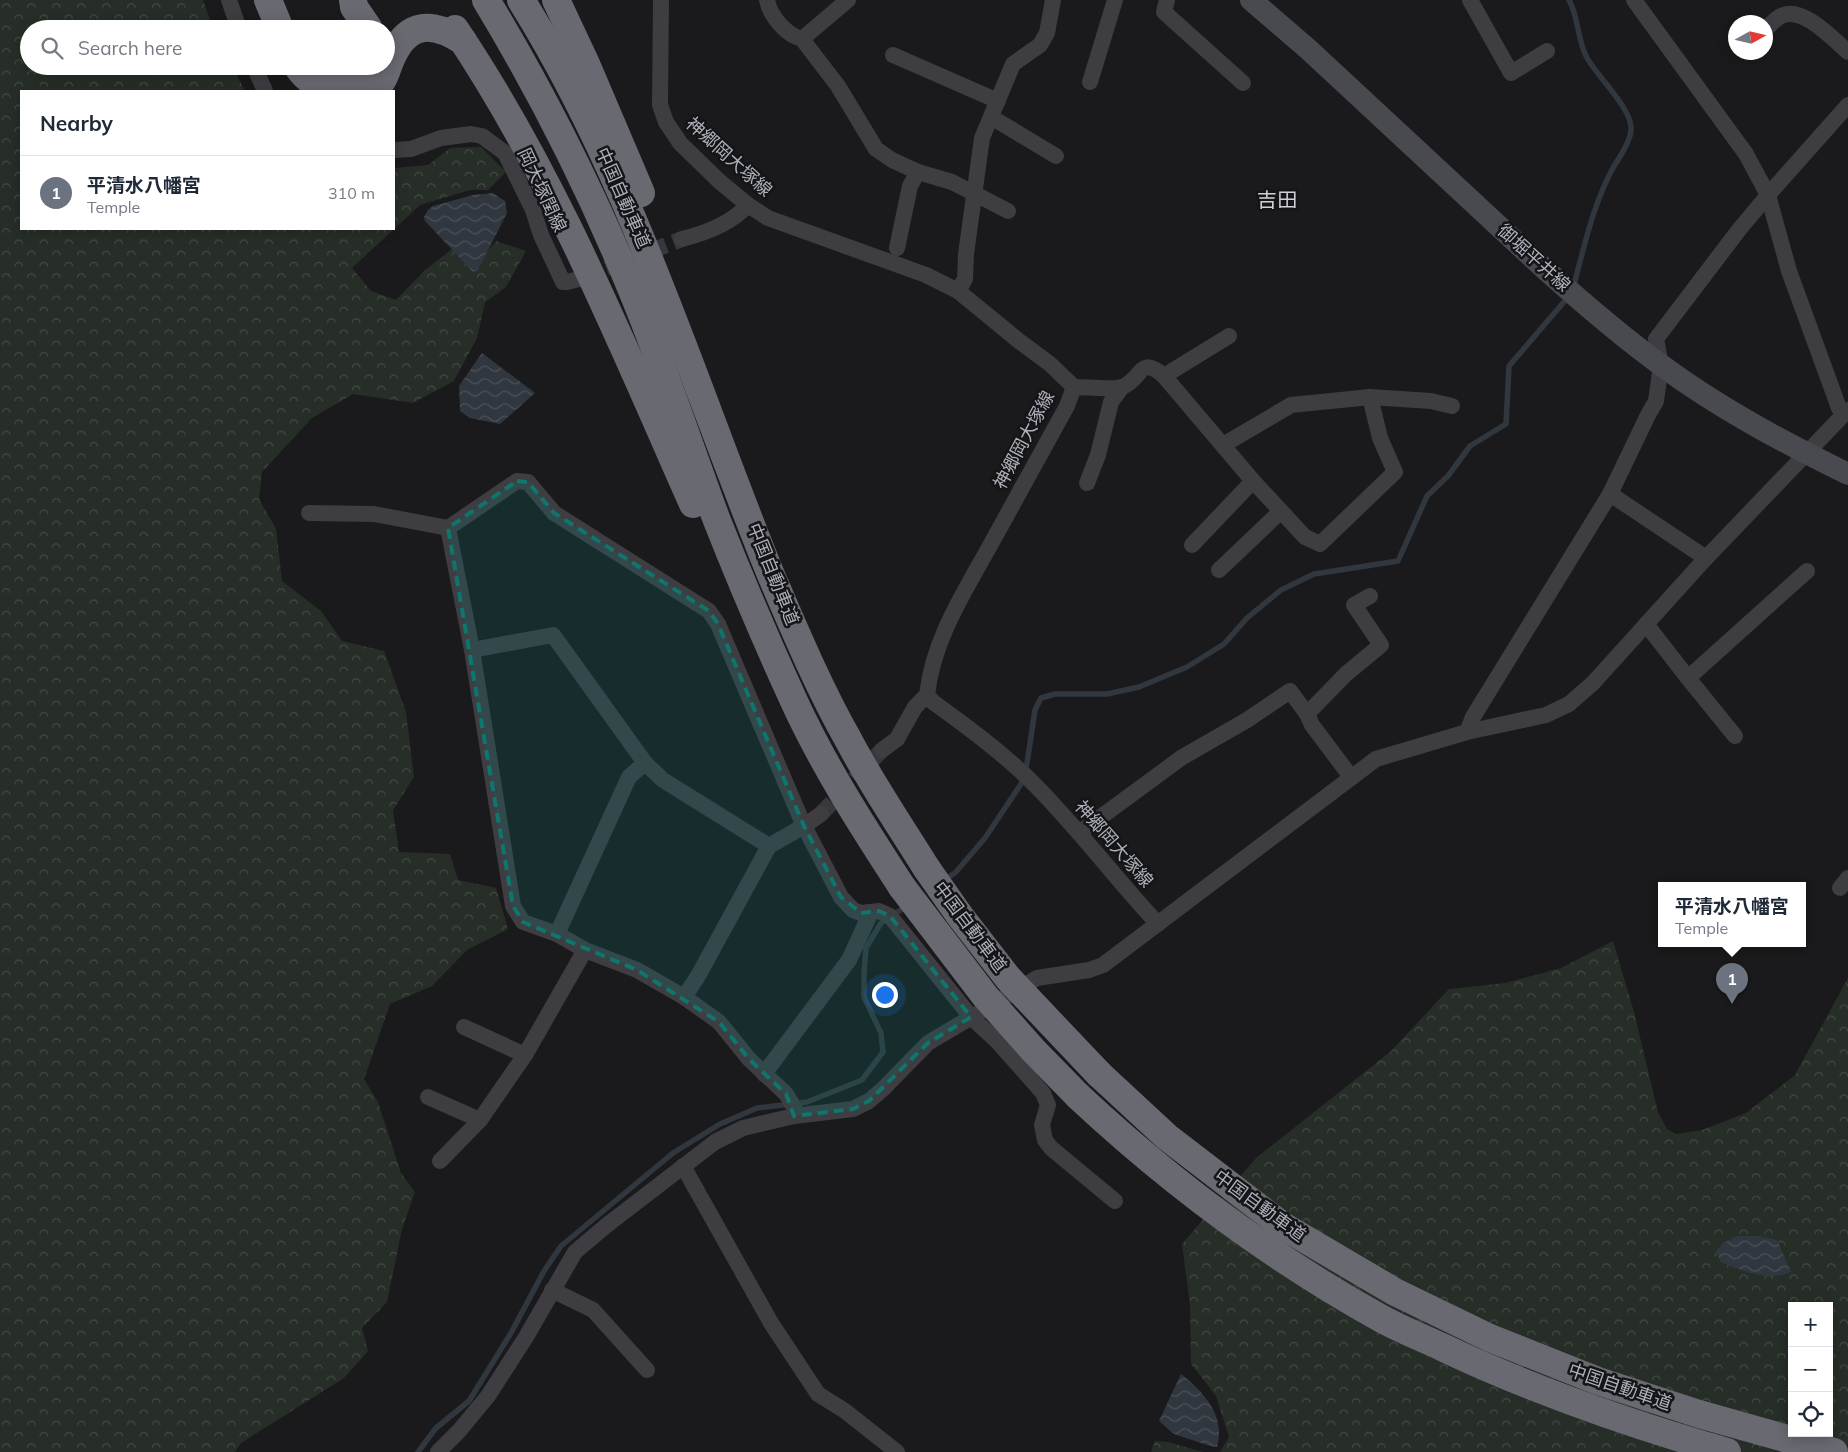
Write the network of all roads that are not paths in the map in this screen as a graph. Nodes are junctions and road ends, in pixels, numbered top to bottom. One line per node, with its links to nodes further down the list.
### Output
1 (229, 0): 17 (street)
2 (254, 0): 18 (highway)
3 (268, 0): 19 (highway)
4 (353, 0): 20 (highway)
5 (486, 0): 81 (highway, 中国自動車道)
6 (521, 0): 59 (highway, 中国自動車道)
7 (556, 0): 59 (highway)
8 (660, 0): 45 (street, 神郷岡大塚線)
9 (767, 0): 22 (street)
10 (848, 0): 22 (street)
11 (1053, 0): 37 (street)
12 (1115, 0): 32 (street)
13 (1167, 0): 33 (street)
14 (1251, 0): 52 (street, 御堀平井線)
15 (1470, 0): 24 (street)
16 (1634, 0): 44 (street)
17 (237, 20)
18 (262, 20)
19 (276, 20)
20 (363, 20)
21 (1773, 22): 25 (street)
22 (802, 38): 42 (street)
23 (395, 51): 81 (highway)
24 (1547, 51)
25 (1848, 52)
26 (893, 55): 37 (street)
27 (258, 75): 34 (street)
28 (286, 75): 35 (highway)
29 (303, 75): 30 (highway)
30 (365, 75)
31 (387, 75): 36 (highway)
32 (1090, 82)
33 (1243, 83)
34 (265, 90)
35 (298, 90)
36 (375, 90)
37 (998, 101): 39 (street)
38 (1848, 106): 44 (street)
39 (991, 117): 41 (street); 43 (street)
40 (395, 150): 49 (street, 岡大塚閏線)
41 (1056, 156)
42 (918, 172): 43 (street); 48 (street)
43 (975, 192): 46 (street); 50 (street)
44 (1768, 194): 52 (street); 58 (street)
45 (748, 205): 47 (street); 50 (street, 神郷岡大塚線)
46 (1008, 211)
47 (682, 239)
48 (897, 248)
49 (579, 279)
50 (958, 291): 54 (street, 神郷岡大塚線)
51 (1229, 336): 53 (street)
52 (1661, 366): 61 (street, 御堀平井線); 65 (street)
53 (1164, 376): 55 (street); 60 (street)
54 (1074, 387): 55 (street); 77 (street, 神郷岡大塚線)
55 (1122, 387): 64 (street)
56 (1370, 398): 57 (street); 60 (street); 66 (street)
57 (1452, 406)
58 (1846, 412): 61 (street)
59 (716, 428): 109 (highway, 中国自動車道, bridge)
60 (1223, 445): 63 (street)
61 (1806, 453): 62 (street, 御堀平井線); 70 (street)
62 (1848, 474)
63 (1253, 481): 66 (street); 69 (street)
64 (1087, 483)
65 (1610, 494): 70 (street); 79 (street)
66 (1280, 512): 71 (street)
67 (308, 513): 68 (street)
68 (448, 528): 75 (street); 86 (street)
69 (1192, 545)
70 (1706, 558): 74 (street)
71 (1219, 570)
72 (1807, 571): 76 (street)
73 (1370, 596): 78 (street)
74 (1646, 624): 76 (street); 79 (street)
75 (472, 650): 83 (street); 91 (street)
76 (1688, 678): 80 (street)
77 (927, 696): 82 (street); 87 (street, 神郷岡大塚線)
78 (1306, 714): 84 (street); 87 (street)
79 (1467, 732): 84 (street)
80 (1735, 736)
81 (818, 750): 108 (highway, 中国自動車道, bridge)
82 (882, 750)
83 (645, 763): 88 (street); 91 (street)
84 (1350, 777): 90 (street)
85 (820, 814): 86 (street)
86 (804, 826): 88 (street); 89 (street)
87 (1079, 833): 90 (street, 神郷岡大塚線)
88 (769, 846): 93 (street)
89 (871, 912): 94 (street); 97 (street)
90 (1158, 924): 94 (street)
91 (557, 934): 92 (street)
92 (585, 950): 93 (street); 96 (street)
93 (684, 997): 97 (street)
94 (971, 1018): 99 (street); 103 (street)
95 (464, 1027): 96 (street)
96 (525, 1055): 100 (street)
97 (764, 1074): 99 (street)
98 (428, 1097): 100 (street)
99 (794, 1113): 102 (street)
100 (480, 1120): 101 (street)
101 (440, 1161)
102 (683, 1166): 104 (street); 107 (street)
103 (1114, 1202)
104 (552, 1290): 105 (street); 106 (street)
105 (647, 1370)
106 (438, 1452)
107 (897, 1452)
108 (1727, 1452)
109 (1834, 1452)

